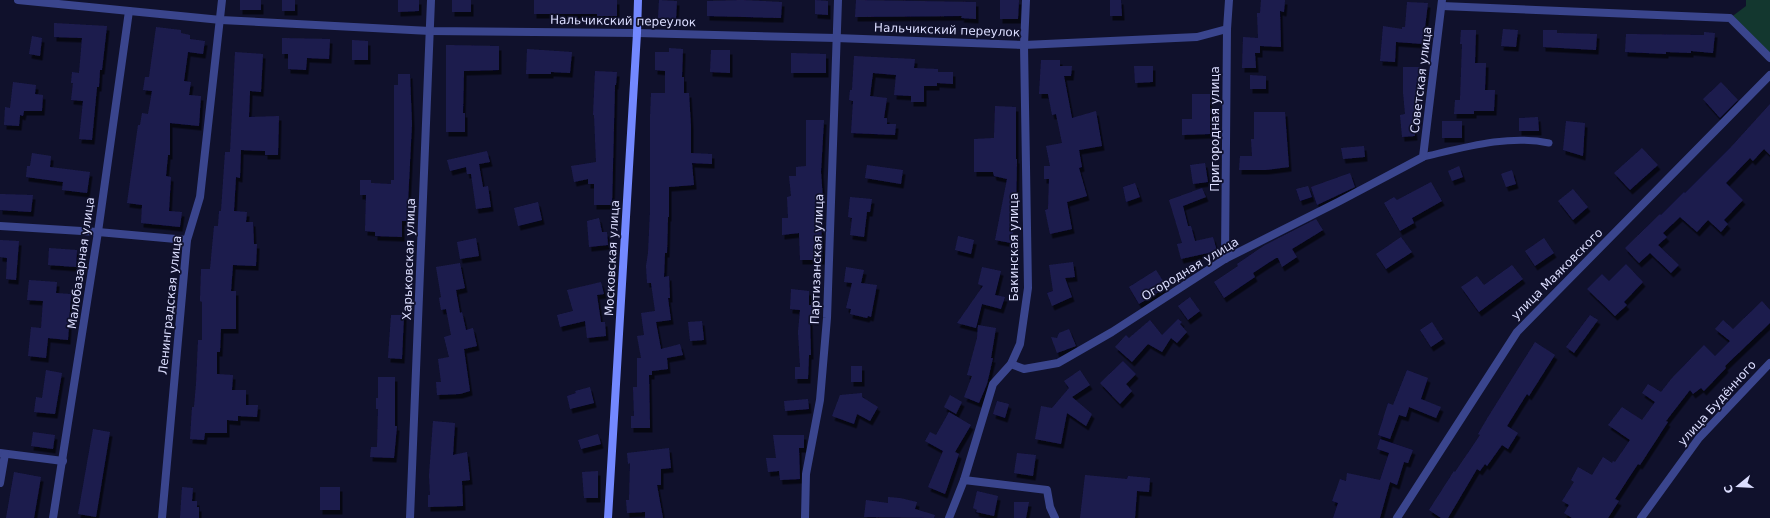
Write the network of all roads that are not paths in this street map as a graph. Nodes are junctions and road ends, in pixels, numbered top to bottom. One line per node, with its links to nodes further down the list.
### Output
1 (18, 0): 9 (street, Нальчикский переулок)
2 (222, 0): 10 (street, Ленинградская улица)
3 (431, 0): 12 (street, Харьковская улица)
4 (638, 0): 13 (street, Московская улица)
5 (838, 0): 14 (street, Партизанская улица)
6 (1026, 0): 15 (street, Бакинская улица)
7 (1229, 0): 11 (street, Пригородная улица)
8 (1442, 3): 16 (street, Советская улица); 19 (street, Советская улица)
9 (129, 11): 10 (street, Нальчикский переулок); 21 (street, Малобазарная улица)
10 (221, 20): 12 (street, Нальчикский переулок); 22 (street, Ленинградская улица)
11 (1227, 29): 15 (street, Нальчикский переулок); 23 (street, Пригородная улица)
12 (430, 31): 13 (street, Нальчикский переулок); 32 (street, Харьковская улица)
13 (637, 33): 14 (street, Нальчикский переулок); 33 (street, Московская улица)
14 (836, 38): 15 (street, Нальчикский переулок); 34 (street, Партизанская улица)
15 (1024, 45): 25 (street, Бакинская улица)
16 (1770, 58)
17 (1770, 75): 37 (street, улица Маяковского)
18 (1548, 143): 19 (lane)
19 (1423, 157): 23 (street, Огородная улица)
20 (0, 226): 21 (street)
21 (98, 232): 22 (street); 27 (street, Малобазарная улица)
22 (187, 240): 31 (street, Ленинградская улица)
23 (1225, 259): 25 (street, Огородная улица)
24 (1770, 363): 38 (street, улица Будённого)
25 (1011, 364): 28 (street, Бакинская улица)
26 (2, 453): 27 (street); 29 (street)
27 (63, 461): 30 (street, Малобазарная улица)
28 (964, 480): 35 (street, Бакинская улица); 36 (street)
29 (0, 483)
30 (53, 518)
31 (162, 518)
32 (410, 518)
33 (608, 518)
34 (805, 518)
35 (949, 518)
36 (1055, 518)
37 (1397, 518)
38 (1641, 518)

